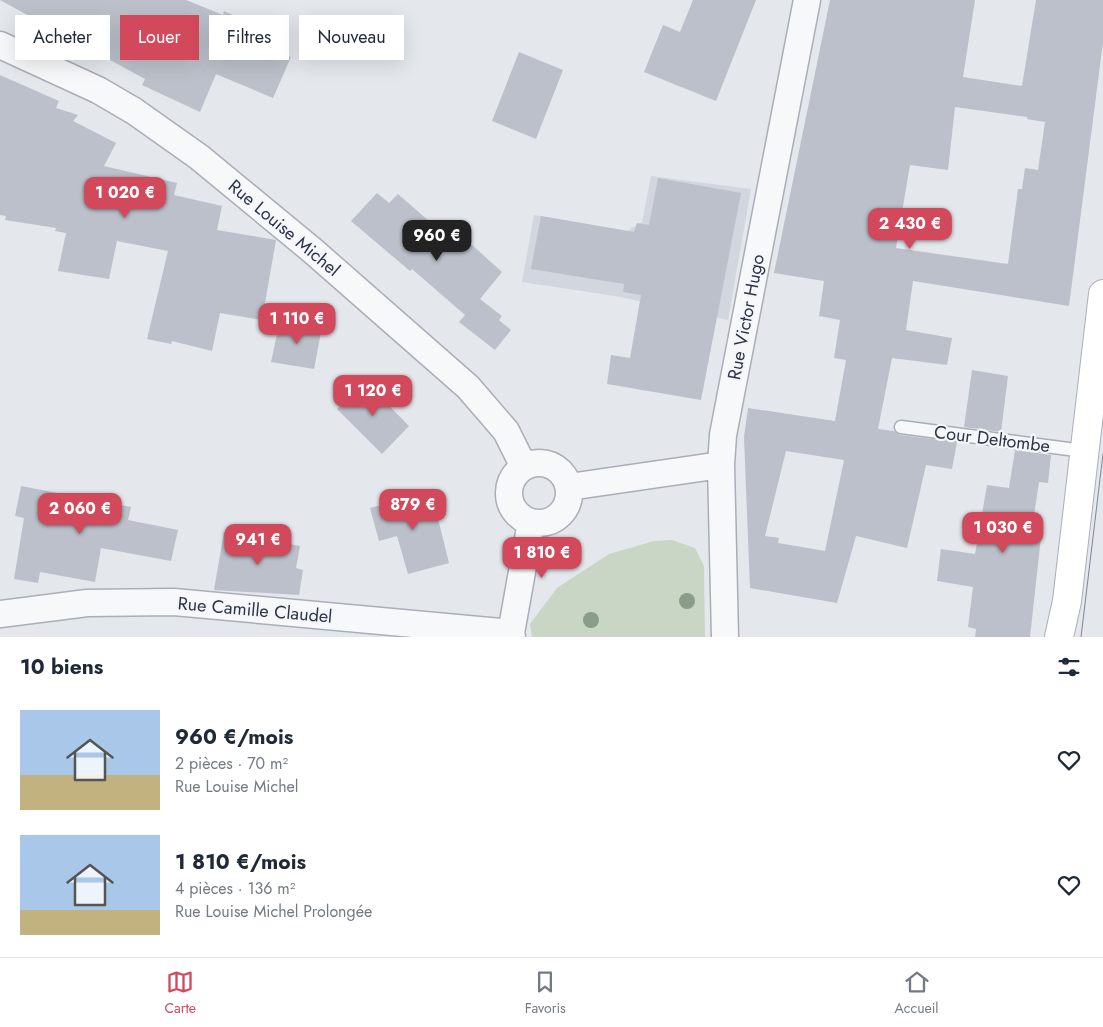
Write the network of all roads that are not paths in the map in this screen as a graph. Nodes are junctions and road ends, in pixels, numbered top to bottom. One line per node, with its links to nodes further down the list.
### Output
1 (807, 0): 6 (street, Rue Victor Hugo)
2 (0, 45): 7 (street, Rue Louise Michel)
3 (1103, 294): 5 (main road)
4 (901, 427): 5 (lane, Cour Deltombe)
5 (1084, 451): 13 (main road)
6 (721, 465): 8 (street); 12 (street, Rue Victor Hugo)
7 (524, 466): 8 (street); 9 (street)
8 (569, 487): 9 (street)
9 (531, 522): 11 (street)
10 (0, 614): 11 (street, Rue Camille Claudel)
11 (511, 635)
12 (725, 637)
13 (1059, 637)

